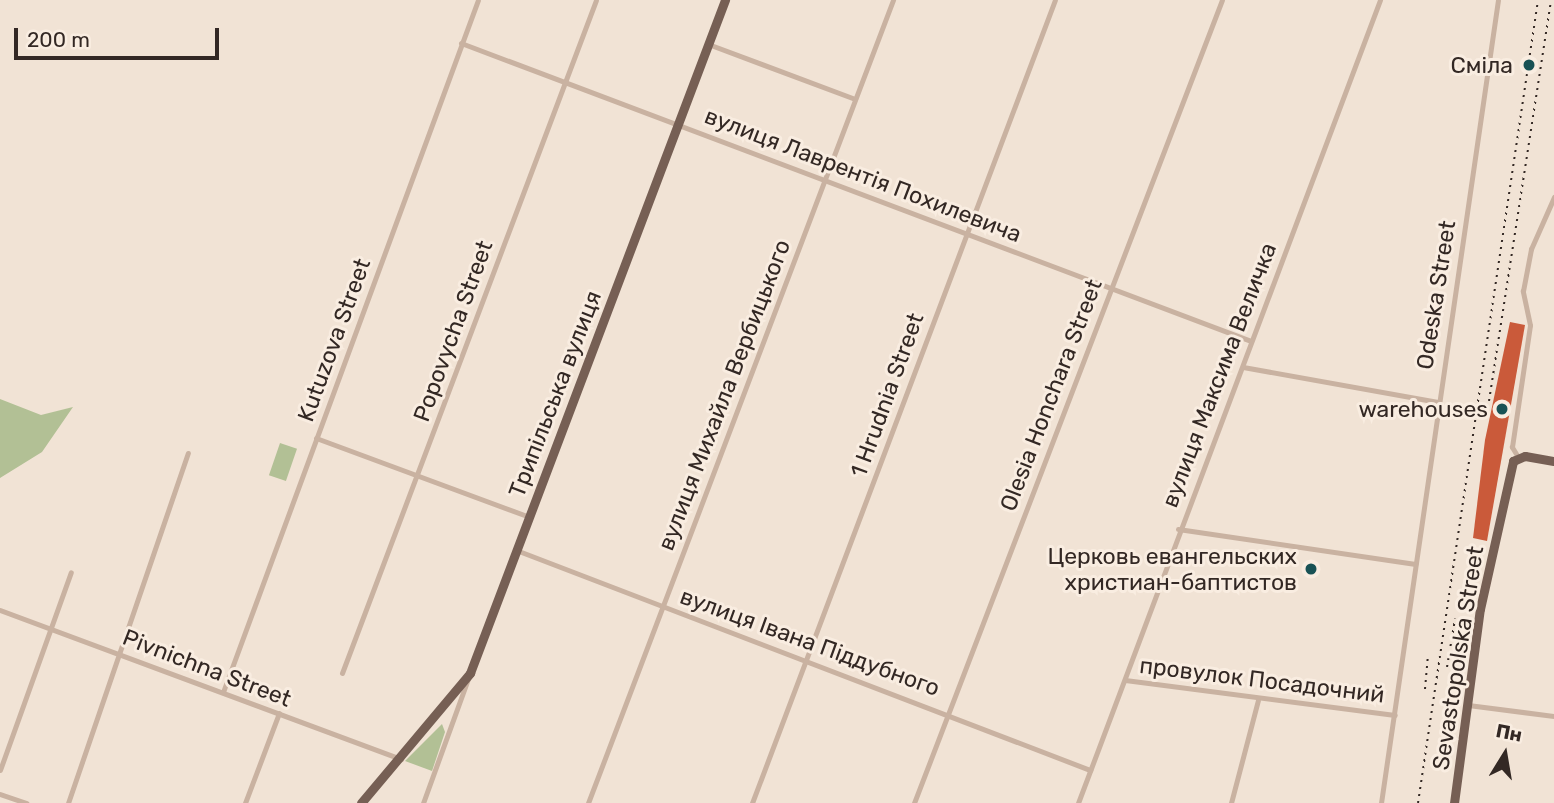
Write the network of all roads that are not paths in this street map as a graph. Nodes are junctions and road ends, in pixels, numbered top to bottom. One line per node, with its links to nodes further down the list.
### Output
1 (478, 0): 9 (street, Kutuzova Street)
2 (596, 0): 11 (street, Popovycha Street)
3 (725, 0): 10 (main road, Трипільська вулиця)
4 (892, 0): 12 (street, вулиця Михайла Вербицького)
5 (1055, 0): 16 (street, 1 Hrudnia Street)
6 (1222, 0): 17 (street, Olesia Honchara Street)
7 (1380, 0): 18 (street, вулиця Максима Величка)
8 (1498, 0): 20 (street, Odeska Street)
9 (461, 43): 11 (street, вулиця Лаврентія Похилевича); 21 (street, Kutuzova Street)
10 (708, 44): 12 (street); 13 (main road, Трипільська вулиця)
11 (566, 79): 13 (street, вулиця Лаврентія Похилевича); 25 (street, Popovycha Street)
12 (855, 99): 14 (street, вулиця Михайла Вербицького)
13 (678, 121): 14 (street, вулиця Лаврентія Похилевича); 26 (main road, Трипільська вулиця)
14 (825, 179): 16 (street, вулиця Лаврентія Похилевича); 31 (street, вулиця Михайла Вербицького)
15 (1554, 197): 23 (street, Sevastopolska Street)
16 (966, 233): 17 (street, вулиця Лаврентія Похилевича); 35 (street, 1 Hrudnia Street)
17 (1111, 290): 18 (street, вулиця Лаврентія Похилевича); 42 (street, Olesia Honchara Street)
18 (1251, 341): 19 (street, вулиця Максима Величка)
19 (1243, 367): 20 (street); 27 (street, вулиця Максима Величка)
20 (1438, 401): 29 (street, Odeska Street)
21 (316, 438): 25 (street); 39 (street, Kutuzova Street)
22 (188, 453): 34 (street)
23 (1518, 457): 24 (main road); 41 (main road, Sevastopolska Street)
24 (1554, 461)
25 (417, 477): 26 (street); 36 (street, Popovycha Street)
26 (529, 517): 28 (main road, Трипільська вулиця)
27 (1178, 529): 29 (street); 38 (street, вулиця Максима Величка)
28 (516, 550): 31 (street, вулиця Івана Піддубного); 37 (main road, Трипільська вулиця)
29 (1415, 564): 44 (street, Odeska Street)
30 (71, 572): 33 (street)
31 (662, 606): 35 (street, вулиця Івана Піддубного); 55 (street, вулиця Михайла Вербицького)
32 (0, 610): 33 (street, Pivnichna Street)
33 (51, 628): 34 (street, Pivnichna Street); 47 (street)
34 (121, 654): 39 (street, Pivnichna Street); 51 (street)
35 (807, 659): 42 (street, вулиця Івана Піддубного); 56 (street, 1 Hrudnia Street)
36 (342, 673)
37 (470, 673): 46 (main road); 54 (street, Трипільська вулиця)
38 (1125, 680): 40 (street, провулок Посадочний); 48 (street, вулиця Максима Величка)
39 (223, 692): 43 (street, Pivnichna Street)
40 (1258, 700): 44 (street, провулок Посадочний); 59 (street)
41 (1468, 705): 45 (street); 61 (main road, Sevastopolska Street)
42 (948, 712): 48 (street, вулиця Івана Піддубного); 57 (street, Olesia Honchara Street)
43 (279, 713): 46 (street, Pivnichna Street); 52 (street)
44 (1395, 715): 60 (street, Odeska Street)
45 (1554, 716)
46 (401, 759): 53 (main road)
47 (0, 769)
48 (1090, 770): 58 (street, вулиця Максима Величка)
49 (0, 794): 50 (street)
50 (26, 803)
51 (68, 803)
52 (245, 803)
53 (360, 803)
54 (423, 803)
55 (588, 803)
56 (752, 803)
57 (914, 803)
58 (1078, 803)
59 (1231, 803)
60 (1381, 803)
61 (1454, 803)

